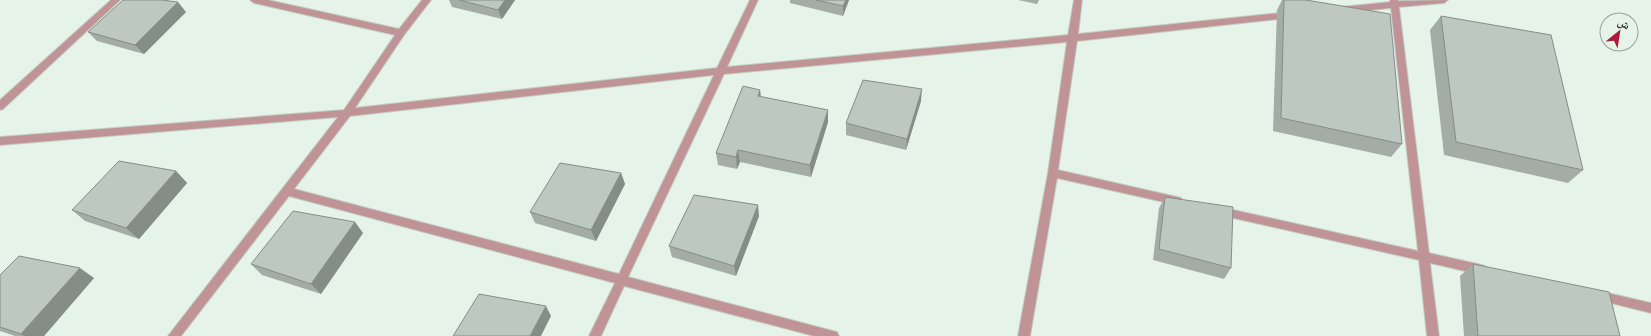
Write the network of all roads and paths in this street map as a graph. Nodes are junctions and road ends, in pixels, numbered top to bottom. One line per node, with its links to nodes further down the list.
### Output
1 (116, 0): 13 (street)
2 (254, 0): 10 (street)
3 (427, 0): 10 (street)
4 (754, 0): 12 (street)
5 (1078, 0): 11 (street)
6 (1444, 0): 7 (street)
7 (1395, 2): 8 (street); 20 (street)
8 (1332, 11)
9 (1301, 14): 11 (street)
10 (401, 33): 14 (street)
11 (1073, 38): 12 (street); 16 (street)
12 (719, 71): 14 (street); 22 (street)
13 (0, 106)
14 (346, 113): 15 (street); 17 (street)
15 (0, 142)
16 (1053, 173): 18 (street); 28 (street)
17 (286, 191): 22 (street); 25 (street)
18 (1184, 203)
19 (1207, 208): 20 (street)
20 (1424, 257): 21 (street); 29 (street)
21 (1492, 272)
22 (621, 280): 26 (street); 27 (street)
23 (1590, 295): 24 (street)
24 (1651, 308)
25 (174, 336)
26 (595, 336)
27 (833, 336)
28 (1024, 336)
29 (1433, 336)

